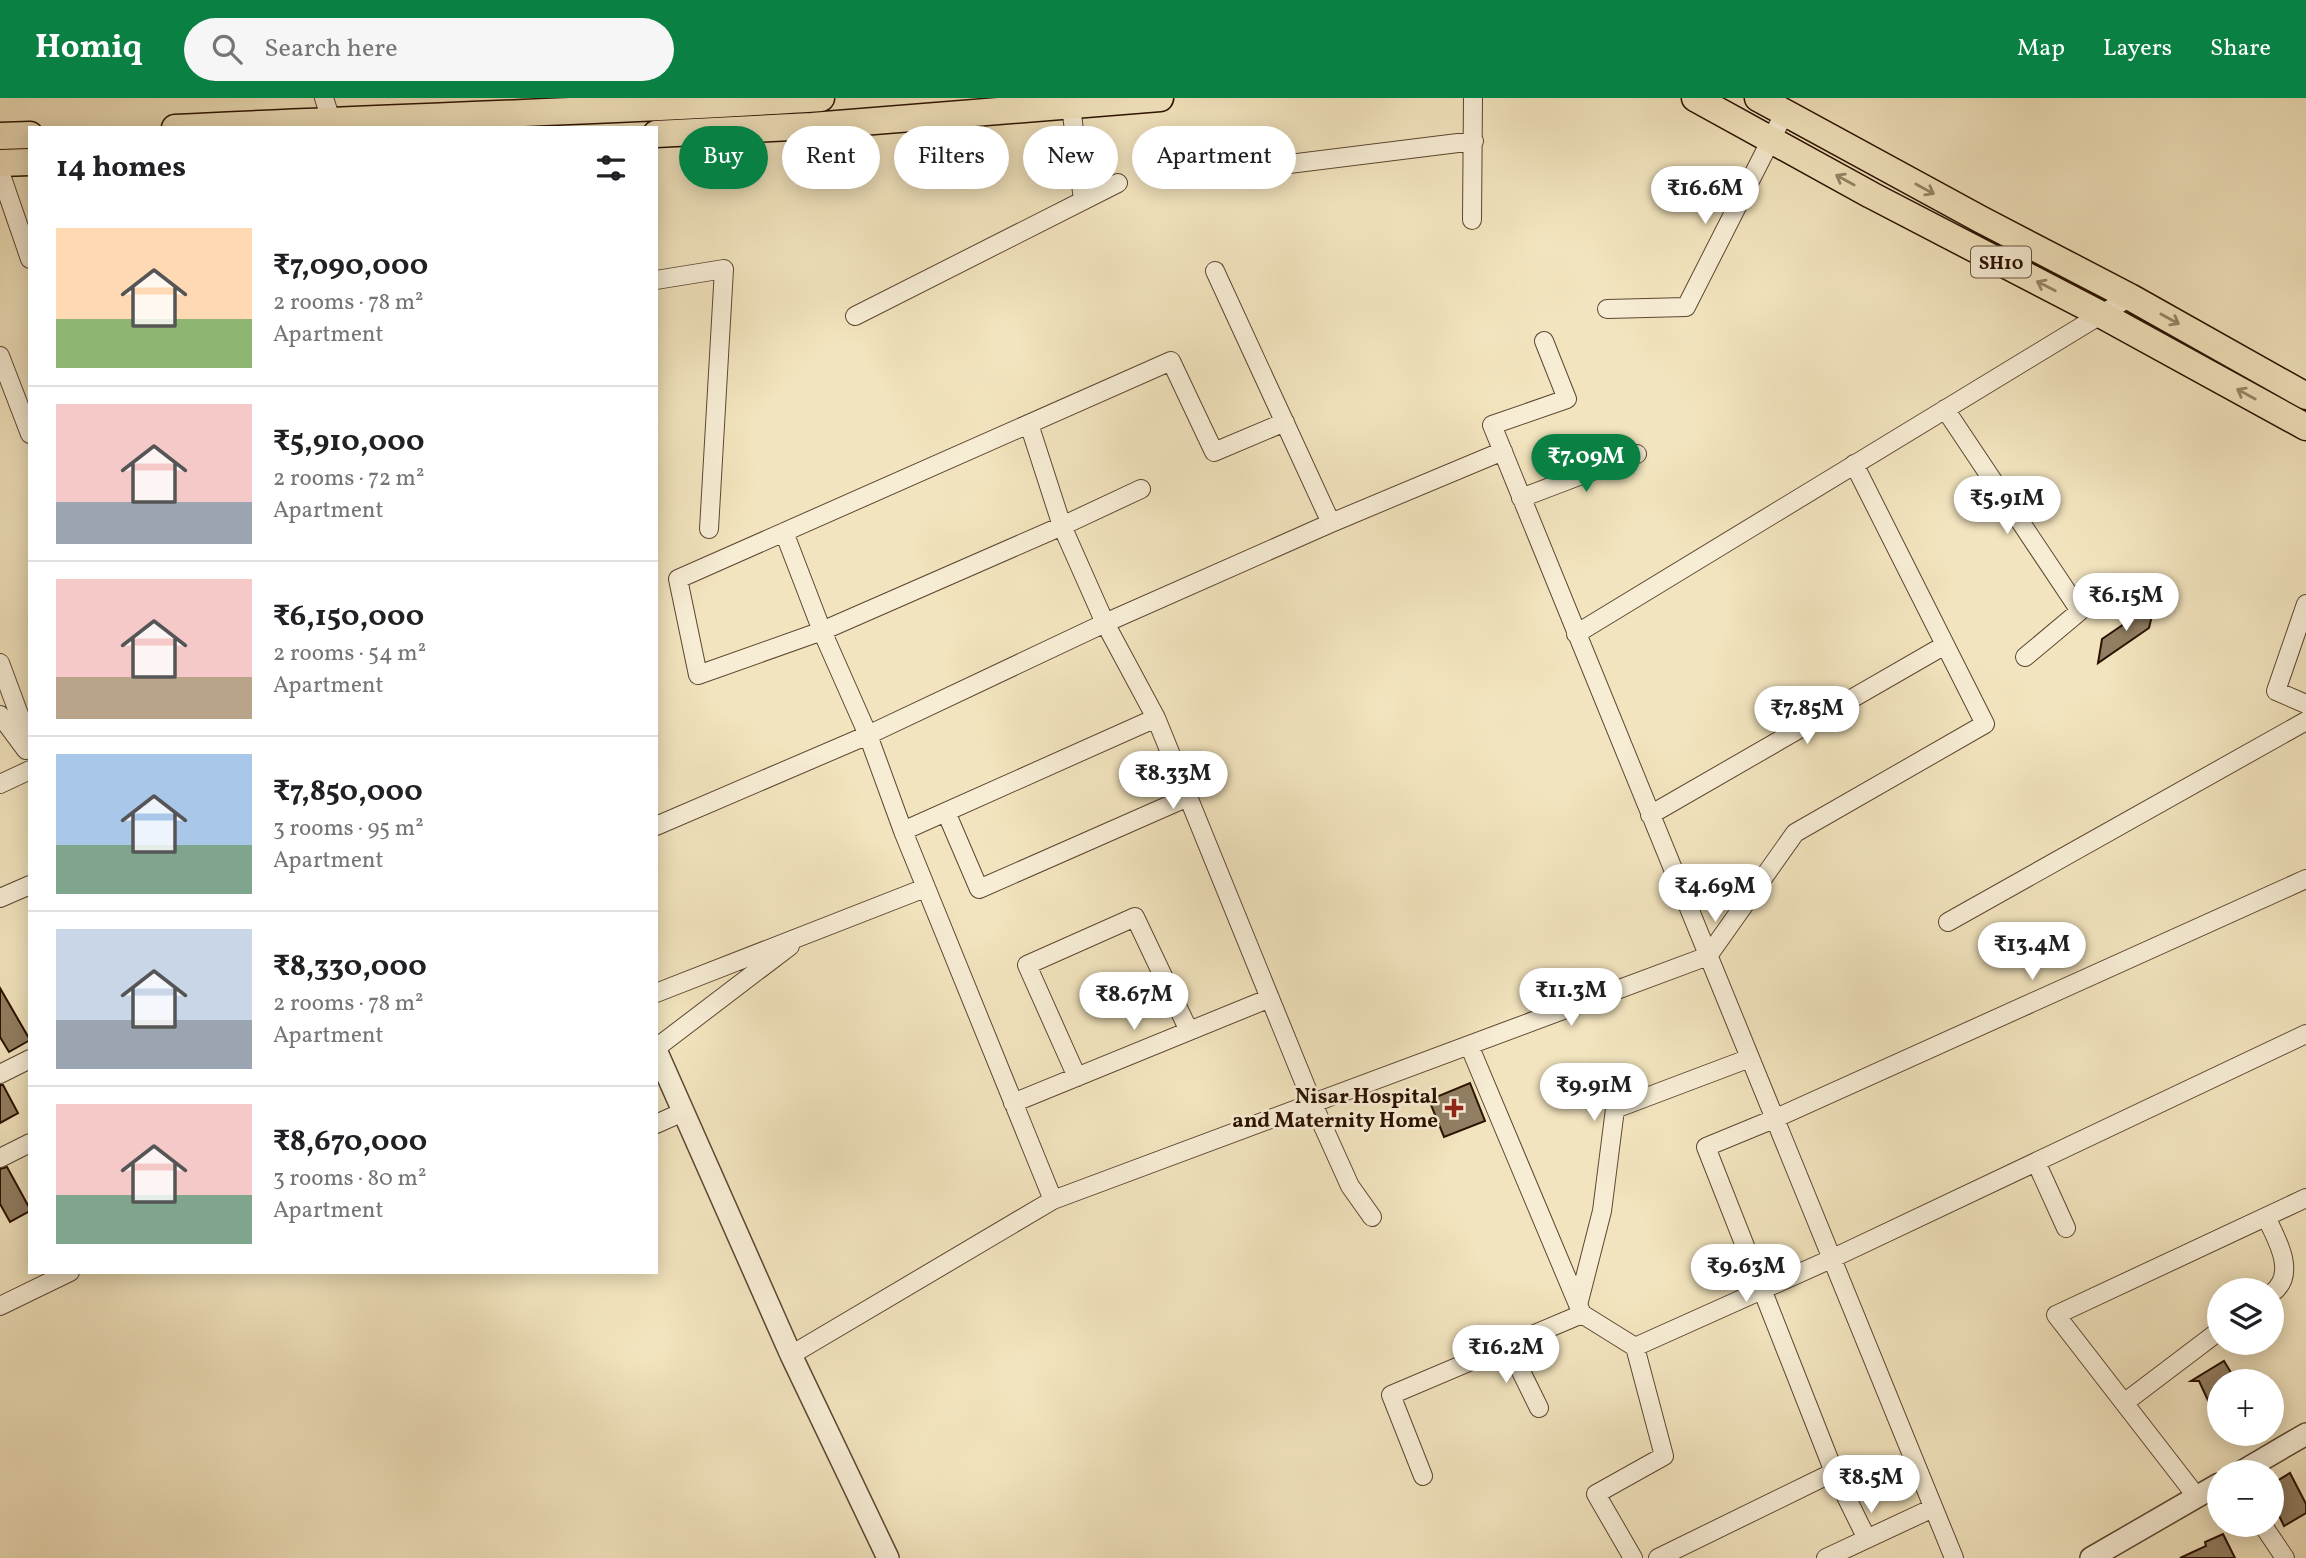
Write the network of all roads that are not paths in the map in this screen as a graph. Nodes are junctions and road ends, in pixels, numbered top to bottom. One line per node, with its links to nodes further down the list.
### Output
1 (821, 98): 7 (main road)
2 (1160, 98): 6 (main road)
3 (1473, 98): 14 (street)
4 (1695, 98): 13 (main road, SH10)
5 (1758, 98): 8 (main road, SH10)
6 (1071, 107): 10 (main road); 20 (street)
7 (327, 109): 9 (main road)
8 (1785, 112): 13 (street); 25 (main road, SH10, one-way to 25)
9 (250, 126)
10 (658, 134)
11 (28, 135): 12 (main road)
12 (0, 136)
13 (1771, 138): 26 (street); 27 (main road, SH10, one-way to 13)
14 (1474, 141): 17 (street); 21 (street)
15 (28, 162): 16 (main road)
16 (0, 163)
17 (1296, 163)
18 (0, 172): 22 (street)
19 (1106, 189): 20 (street)
20 (1083, 200): 28 (street)
21 (1472, 220)
22 (28, 253)
23 (1215, 271): 33 (street)
24 (658, 280): 44 (street)
25 (2130, 297): 27 (street); 31 (main road, SH10, one-way to 31)
26 (1606, 309)
27 (2102, 314): 32 (street); 35 (main road, SH10, one-way to 27)
28 (855, 316)
29 (1544, 341): 37 (street)
30 (0, 356): 36 (street)
31 (2306, 396)
32 (1945, 409): 39 (street); 51 (street)
33 (1284, 422): 34 (street); 42 (street)
34 (1029, 424): 43 (street); 45 (street)
35 (2306, 426)
36 (28, 430)
37 (1503, 451): 41 (street); 42 (street)
38 (1637, 454): 41 (street)
39 (1854, 464): 49 (street); 50 (street)
40 (1141, 489): 43 (street)
41 (1521, 498): 49 (street)
42 (1331, 523): 47 (street)
43 (1062, 526): 47 (street); 48 (street)
44 (709, 528)
45 (785, 532): 48 (street); 48 (street)
46 (2305, 611): 53 (street)
47 (1105, 623): 55 (street); 57 (street)
48 (822, 631): 57 (street)
49 (1576, 634): 64 (street)
50 (1945, 645): 64 (street); 73 (street)
51 (2025, 657)
52 (0, 663): 58 (street)
53 (2306, 704)
54 (0, 715): 59 (street)
55 (1156, 718): 62 (street); 63 (street)
56 (2306, 721): 71 (street)
57 (868, 734): 65 (street); 66 (street)
58 (28, 739)
59 (28, 752)
60 (28, 771): 61 (street)
61 (0, 784)
62 (1188, 797): 63 (street); 75 (street)
63 (946, 812): 66 (street)
64 (1650, 815): 73 (street)
65 (658, 826)
66 (903, 831): 69 (street)
67 (2306, 879): 88 (street)
68 (28, 886): 70 (street)
69 (925, 888): 72 (street); 85 (street)
70 (0, 898)
71 (1948, 922)
72 (807, 934): 74 (street); 79 (street)
73 (1708, 956): 78 (street); 81 (street)
74 (658, 992)
75 (1270, 998): 76 (street); 86 (street)
76 (1189, 1031): 84 (street); 84 (street)
77 (2306, 1034): 92 (street)
78 (1469, 1045): 86 (street); 103 (street)
79 (658, 1047)
80 (658, 1054): 87 (street)
81 (1749, 1058): 88 (street); 103 (street)
82 (28, 1060): 83 (street)
83 (0, 1074)
84 (1077, 1077): 85 (street)
85 (1013, 1103): 94 (street)
86 (1312, 1104): 94 (street); 95 (street)
87 (683, 1112): 89 (street); 107 (street)
88 (1774, 1119): 98 (street); 101 (street)
89 (658, 1123)
90 (28, 1144): 91 (street)
91 (0, 1158)
92 (2036, 1162): 97 (street); 98 (street)
93 (2306, 1198): 96 (street)
94 (1053, 1200): 107 (street)
95 (1372, 1217)
96 (2266, 1217): 100 (street); 108 (street)
97 (2066, 1228)
98 (1831, 1259): 101 (street); 116 (street)
99 (66, 1274): 102 (street)
100 (2281, 1278)
101 (1762, 1290): 106 (street); 112 (street)
102 (0, 1306)
103 (1580, 1309): 105 (street); 106 (street)
104 (2207, 1340): 108 (street)
105 (1508, 1345): 109 (street); 113 (street)
106 (1634, 1347): 120 (street)
107 (791, 1355): 119 (street)
108 (2124, 1404): 115 (street)
109 (1539, 1408)
110 (2306, 1434): 111 (street)
111 (2262, 1460)
112 (1834, 1472): 118 (street); 121 (street)
113 (1423, 1476)
114 (2207, 1491): 115 (street)
115 (2197, 1497): 124 (street)
116 (1933, 1508): 118 (street); 123 (street)
117 (2271, 1537): 125 (street)
118 (1867, 1539): 122 (street)
119 (888, 1558)
120 (1633, 1558)
121 (1658, 1558)
122 (1826, 1558)
123 (1954, 1558)
124 (2091, 1558)
125 (2285, 1558)

